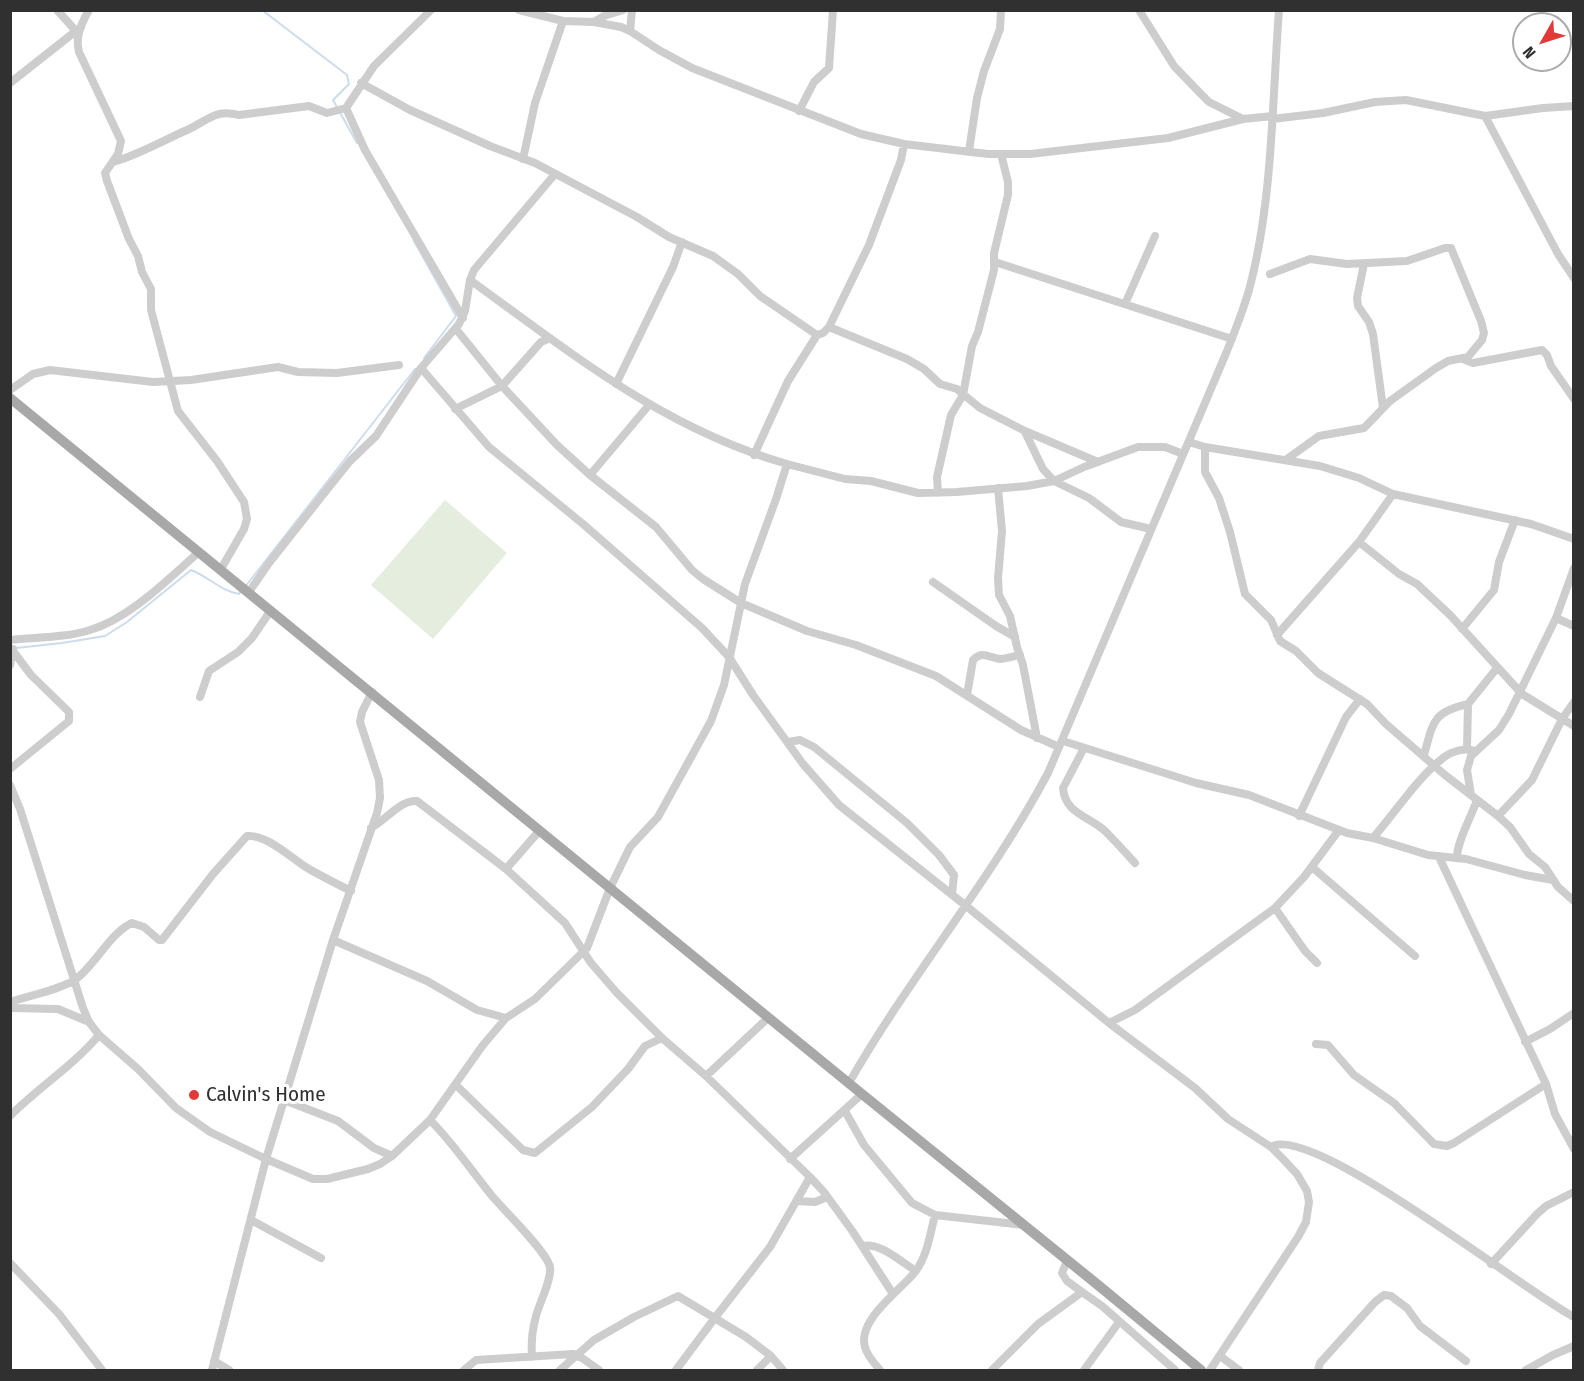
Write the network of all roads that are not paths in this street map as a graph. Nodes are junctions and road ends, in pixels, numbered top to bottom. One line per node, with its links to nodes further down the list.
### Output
1 (57, 10): 13 (street)
2 (89, 10): 13 (street)
3 (431, 10): 16 (street)
4 (519, 10): 11 (street)
5 (623, 10): 12 (street)
6 (632, 10): 14 (street)
7 (833, 10): 19 (street)
8 (1001, 10): 24 (street)
9 (1139, 10): 22 (street)
10 (1279, 10): 21 (street)
11 (562, 21): 12 (street); 26 (street)
12 (594, 22): 14 (street)
13 (78, 29): 15 (street); 27 (street)
14 (630, 31): 19 (street)
15 (10, 83)
16 (361, 83): 18 (street); 26 (street)
17 (1574, 106): 20 (street)
18 (346, 108): 27 (street); 37 (street)
19 (799, 111): 23 (street)
20 (1485, 116): 21 (street); 34 (street)
21 (1272, 117): 22 (street); 42 (street)
22 (1244, 119): 25 (street)
23 (904, 144): 24 (street); 38 (street)
24 (969, 151): 25 (street)
25 (1001, 154): 31 (street)
26 (523, 159): 28 (street)
27 (113, 162): 46 (street)
28 (555, 174): 30 (street); 35 (street)
29 (1155, 236): 36 (street)
30 (682, 242): 40 (street); 47 (street)
31 (995, 262): 36 (street); 50 (street)
32 (1364, 264): 33 (street); 43 (street); 54 (street)
33 (1270, 274)
34 (1574, 278)
35 (470, 280): 37 (street); 41 (street)
36 (1125, 304): 42 (street)
37 (463, 318): 39 (street)
38 (829, 327): 40 (street); 50 (street)
39 (456, 329): 45 (street); 48 (street)
40 (816, 335): 60 (street)
41 (550, 338): 47 (street); 48 (street)
42 (1232, 339): 57 (street)
43 (1463, 359): 52 (street); 54 (street)
44 (399, 364): 46 (street)
45 (421, 368): 55 (street); 77 (street)
46 (168, 381): 49 (street); 75 (street)
47 (616, 384): 53 (street)
48 (502, 386): 55 (street); 64 (street)
49 (10, 390)
50 (963, 395): 56 (street); 67 (street)
51 (10, 398): 73 (main road)
52 (1574, 399)
53 (649, 405): 60 (street); 64 (street)
54 (1383, 408): 61 (street)
55 (455, 409): 88 (street)
56 (1025, 431): 62 (street); 65 (street)
57 (1189, 442): 58 (street); 59 (street)
58 (1205, 447): 61 (street); 83 (street)
59 (1183, 454): 62 (street); 70 (street)
60 (754, 455): 63 (street)
61 (1287, 459): 68 (street)
62 (1098, 462): 65 (street)
63 (787, 464): 67 (street); 78 (street)
64 (590, 476): 78 (street)
65 (1054, 481): 66 (street); 70 (street)
66 (998, 488): 67 (street); 84 (street)
67 (938, 492)
68 (1393, 494): 69 (street); 72 (street)
69 (1515, 520): 71 (street); 82 (street)
70 (1151, 529): 102 (street)
71 (1574, 539)
72 (1359, 542): 82 (street); 83 (street)
73 (199, 552): 75 (main road); 85 (street)
74 (1574, 568): 80 (street)
75 (221, 569): 77 (main road)
76 (933, 582): 84 (street)
77 (249, 592): 79 (main road)
78 (741, 603): 88 (street); 93 (street)
79 (271, 610): 92 (main road); 94 (street)
80 (1556, 618): 81 (street); 91 (street)
81 (1574, 626)
82 (1462, 629): 90 (street)
83 (1277, 635): 95 (street)
84 (1015, 637): 87 (street)
85 (12, 640): 86 (street)
86 (13, 651): 89 (street); 107 (street)
87 (1020, 655): 93 (street); 100 (street)
88 (729, 657): 101 (street); 122 (street)
89 (10, 665)
90 (1497, 668): 91 (street); 97 (street)
91 (1519, 691): 98 (street); 104 (street)
92 (372, 692): 112 (street); 113 (main road)
93 (968, 695): 100 (street)
94 (200, 696)
95 (1360, 699): 105 (street); 110 (street)
96 (1574, 702): 98 (street)
97 (1467, 704): 104 (street); 105 (street)
98 (1562, 719): 99 (street); 111 (street)
99 (1574, 726)
100 (1037, 738): 102 (street)
101 (788, 742): 124 (street); 124 (street)
102 (1061, 744): 103 (street); 126 (street)
103 (1084, 748): 110 (street); 118 (street)
104 (1471, 750): 106 (street); 109 (street)
105 (1424, 755): 106 (street)
106 (1435, 766): 109 (street); 115 (street)
107 (10, 769)
108 (10, 785): 132 (street)
109 (1474, 797): 111 (street); 117 (street)
110 (1299, 816): 114 (street)
111 (1498, 816): 121 (street)
112 (371, 828): 120 (street); 123 (street)
113 (540, 830): 120 (street); 122 (main road)
114 (1339, 830): 115 (street); 119 (street)
115 (1373, 838): 116 (street)
116 (1439, 857): 117 (street); 142 (street)
117 (1457, 858): 121 (street)
118 (1135, 863)
119 (1312, 867): 127 (street); 130 (street)
120 (507, 869): 129 (street)
121 (1553, 880): 125 (street)
122 (610, 888): 129 (street); 136 (main road)
123 (351, 891): 128 (street); 132 (street)
124 (952, 894): 126 (street)
125 (1573, 901)
126 (965, 905): 139 (street); 145 (street)
127 (1275, 908): 131 (street); 139 (street)
128 (333, 940): 137 (street); 149 (street)
129 (584, 952): 137 (street); 141 (street)
130 (1415, 956)
131 (1317, 963)
132 (75, 980): 133 (street); 138 (street)
133 (10, 1002)
134 (10, 1008): 138 (street)
135 (1574, 1013): 142 (street)
136 (769, 1017): 144 (street); 145 (main road)
137 (506, 1018): 147 (street)
138 (89, 1022): 140 (street)
139 (1110, 1023): 153 (street)
140 (99, 1035): 151 (street); 157 (street)
141 (662, 1038): 144 (street); 147 (street)
142 (1525, 1042): 146 (street)
143 (1316, 1044): 146 (street)
144 (706, 1076): 156 (street)
145 (849, 1083): 148 (main road)
146 (1546, 1084): 154 (street)
147 (456, 1085): 152 (street)
148 (862, 1094): 150 (street); 164 (main road)
149 (284, 1100): 155 (street); 157 (street)
150 (845, 1111): 156 (street); 162 (street)
151 (10, 1116)
152 (430, 1120): 155 (street); 180 (street)
153 (1270, 1148): 169 (street); 179 (street)
154 (1574, 1149)
155 (392, 1156): 157 (street)
156 (790, 1158): 158 (street)
157 (266, 1160): 163 (street)
158 (810, 1177): 160 (street); 161 (street)
159 (1574, 1192): 169 (street)
160 (827, 1197): 161 (street); 165 (street)
161 (797, 1201): 174 (street)
162 (935, 1215): 164 (street); 170 (street)
163 (251, 1220): 166 (street); 181 (street)
164 (1024, 1225): 167 (main road)
165 (863, 1246): 170 (street); 172 (street)
166 (321, 1258)
167 (1067, 1261): 171 (street); 196 (main road)
168 (10, 1263): 183 (street)
169 (1491, 1264): 173 (street)
170 (916, 1271): 172 (street)
171 (1082, 1292): 175 (street); 193 (street)
172 (894, 1294): 192 (street)
173 (1574, 1317)
174 (714, 1319): 177 (street); 178 (street); 189 (street)
175 (1119, 1322): 194 (street); 195 (street)
176 (1574, 1346): 200 (street)
177 (576, 1355): 180 (street); 187 (street); 188 (street)
178 (771, 1356): 190 (street); 191 (street)
179 (1220, 1356): 197 (street); 198 (street)
180 (532, 1358): 186 (street)
181 (214, 1361): 184 (street); 185 (street)
182 (1466, 1361): 199 (street)
183 (102, 1371)
184 (212, 1371)
185 (228, 1371)
186 (464, 1371)
187 (560, 1371)
188 (599, 1371)
189 (676, 1371)
190 (757, 1371)
191 (783, 1371)
192 (880, 1371)
193 (992, 1371)
194 (1084, 1371)
195 (1175, 1371)
196 (1201, 1371)
197 (1210, 1371)
198 (1239, 1371)
199 (1318, 1371)
200 (1526, 1371)

